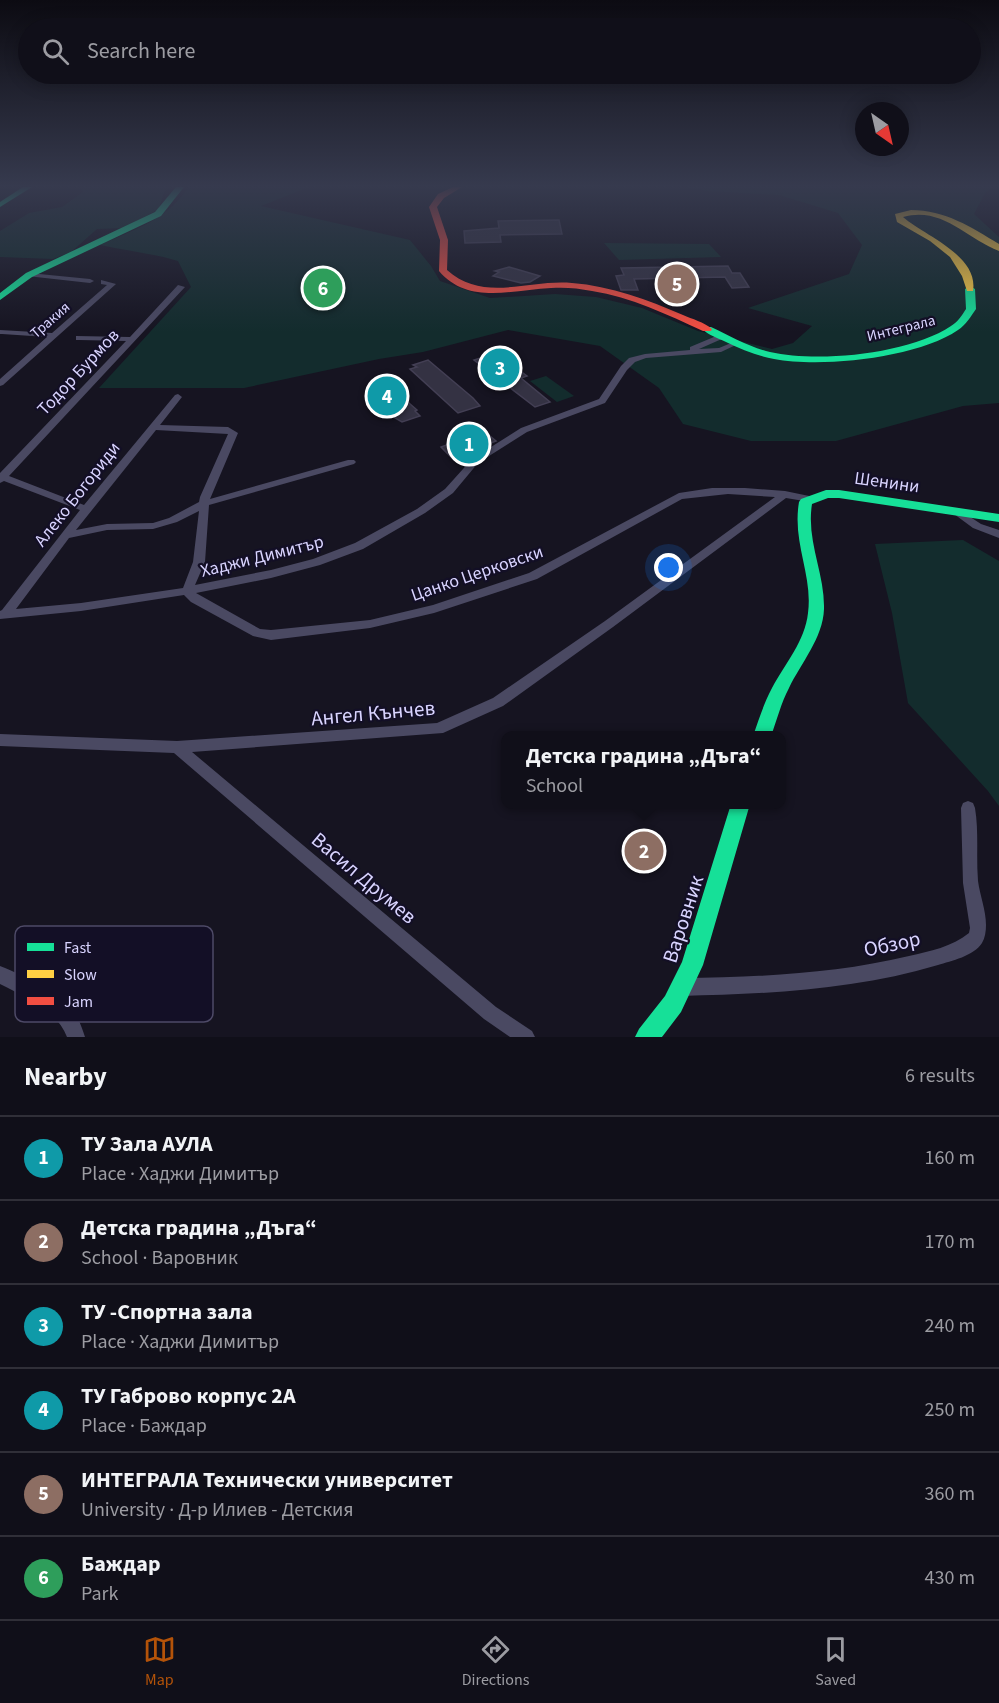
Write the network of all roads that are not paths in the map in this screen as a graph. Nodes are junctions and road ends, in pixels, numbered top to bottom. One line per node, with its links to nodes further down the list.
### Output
1 (114, 235): 6 (street)
2 (443, 235): 13 (street)
3 (927, 235): 16 (street, Интеграла)
4 (975, 235): 5 (street, Интеграла)
5 (999, 248)
6 (29, 275): 7 (street); 10 (street)
7 (90, 281)
8 (104, 282): 12 (street, Тракия)
9 (181, 287): 15 (street, Тодор Бурмов)
10 (0, 297)
11 (2, 332): 12 (street)
12 (54, 335): 18 (street, Тракия)
13 (722, 336): 16 (street); 17 (street, Хаджи Димитър)
14 (79, 338): 15 (street)
15 (132, 339): 22 (street, Тодор Бурмов)
16 (736, 343): 17 (street, Хаджи Димитър)
17 (682, 355): 31 (street, Хаджи Димитър)
18 (0, 382)
19 (178, 397): 20 (street, Алеко Богориди)
20 (153, 427): 25 (street); 26 (street, Алеко Богориди)
21 (351, 462): 25 (street)
22 (1, 478): 26 (street)
23 (785, 494): 24 (street, Цанко Церковски); 31 (street, Цанко Церковски); 35 (street, Ангел Кънчев)
24 (810, 499): 27 (street, Шенини); 33 (street)
25 (206, 503): 30 (street); 31 (street)
26 (86, 508): 30 (street, Алеко Богориди)
27 (958, 512): 28 (street, Шенини); 29 (street, Шенини)
28 (999, 518)
29 (999, 534)
30 (68, 535): 32 (street, Алеко Богориди)
31 (187, 591): 32 (street, Хаджи Димитър)
32 (3, 615)
33 (763, 731)
34 (0, 740): 35 (street, Ангел Кънчев)
35 (177, 747): 43 (street, Васил Друмев)
36 (968, 808): 40 (street, Обзор)
37 (739, 809): 40 (street, Варовник)
38 (0, 975): 39 (street)
39 (15, 983)
40 (681, 987): 44 (street, Варовник)
41 (69, 1022): 42 (street)
42 (76, 1037)
43 (526, 1037)
44 (647, 1037)

